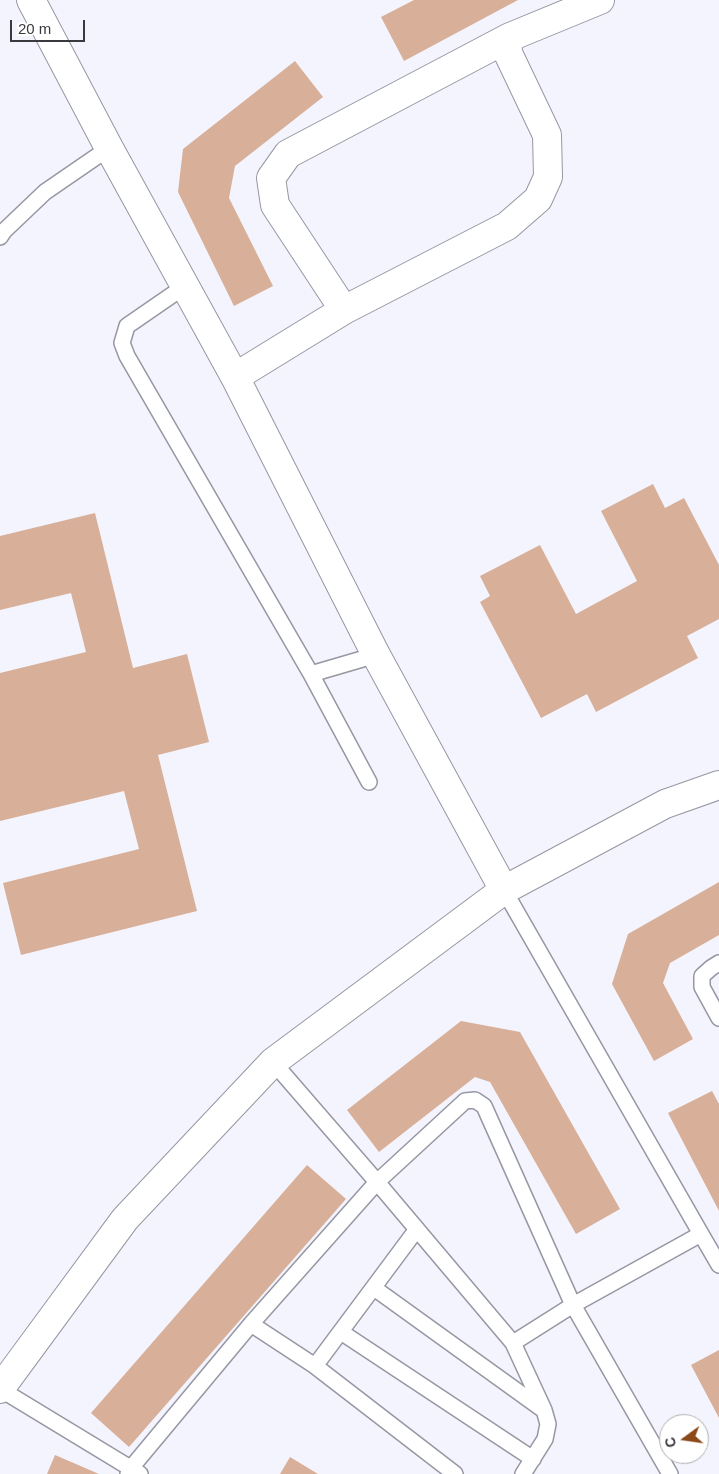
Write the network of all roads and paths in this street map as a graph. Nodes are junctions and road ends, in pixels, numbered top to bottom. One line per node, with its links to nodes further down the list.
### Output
1 (31, 0): 4 (street)
2 (600, 0): 3 (street)
3 (510, 37): 7 (street); 7 (street)
4 (109, 148): 5 (lane); 6 (street)
5 (0, 237)
6 (185, 286): 8 (street); 10 (lane)
7 (344, 310): 8 (street)
8 (235, 377): 9 (street)
9 (376, 655): 10 (lane); 13 (street)
10 (312, 674): 11 (lane)
11 (370, 782)
12 (719, 785): 13 (street)
13 (504, 890): 16 (street); 19 (lane)
14 (719, 963): 15 (lane)
15 (719, 1018)
16 (272, 1062): 17 (lane); 27 (street)
17 (377, 1182): 18 (lane); 22 (lane); 23 (lane)
18 (417, 1229): 21 (lane); 25 (lane)
19 (700, 1234): 20 (lane); 22 (lane)
20 (719, 1265)
21 (374, 1288): 24 (lane); 28 (lane)
22 (573, 1305): 25 (lane); 33 (lane)
23 (251, 1324): 26 (lane); 30 (lane)
24 (341, 1332): 26 (lane); 29 (lane)
25 (513, 1343): 28 (lane)
26 (315, 1366): 31 (lane)
27 (0, 1389): 30 (lane)
28 (544, 1410): 29 (lane)
29 (532, 1459): 32 (lane)
30 (133, 1472)
31 (455, 1474)
32 (523, 1474)
33 (670, 1474)

